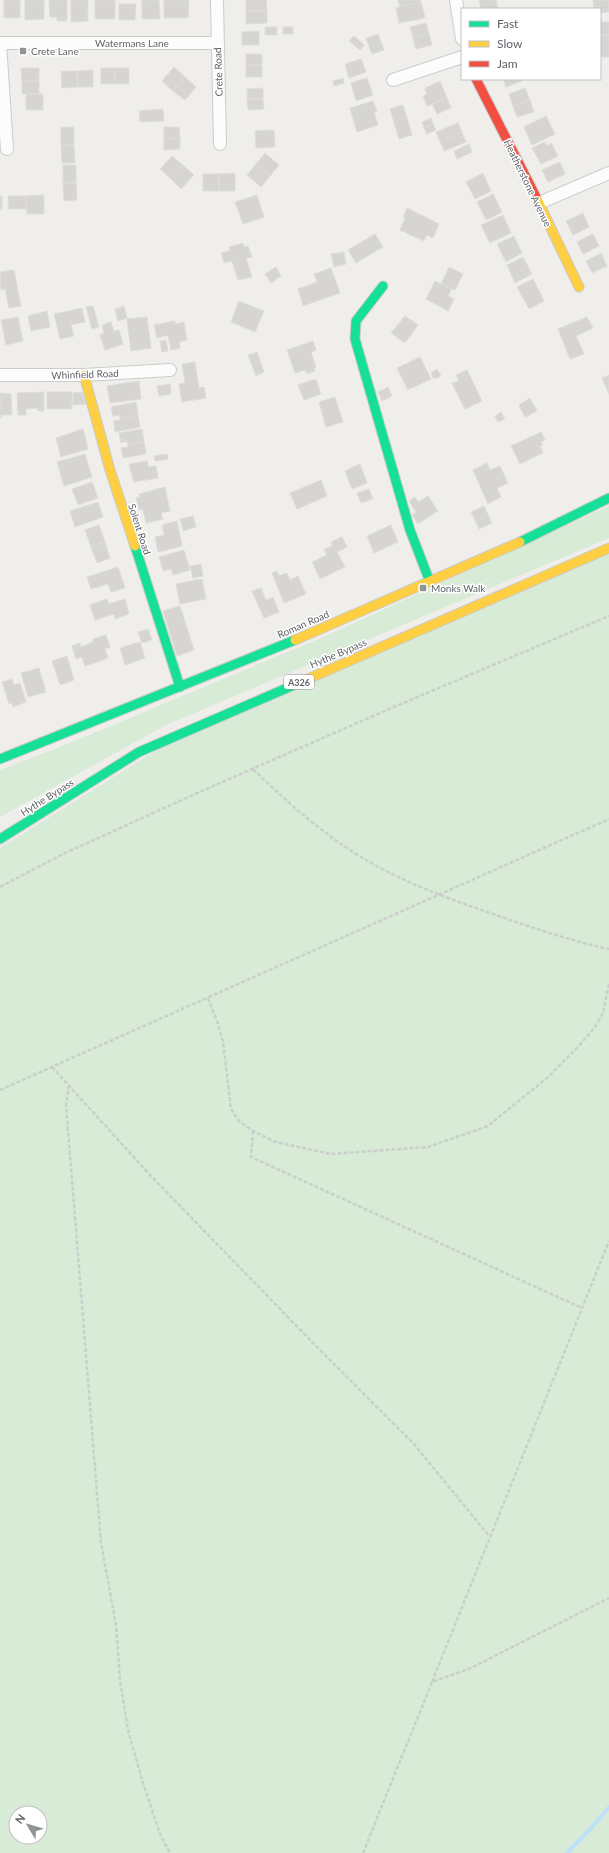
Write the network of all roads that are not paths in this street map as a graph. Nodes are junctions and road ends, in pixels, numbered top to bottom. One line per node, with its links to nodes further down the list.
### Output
1 (217, 0): 5 (street, Crete Road)
2 (456, 0): 3 (street)
3 (461, 32)
4 (0, 43): 5 (street, Watermans Lane); 10 (street)
5 (217, 43): 9 (street, Crete Road)
6 (461, 57): 7 (street)
7 (393, 80)
8 (477, 80): 12 (street, Heatherstone Avenue)
9 (220, 144)
10 (7, 150)
11 (609, 173): 12 (street)
12 (539, 202): 14 (street, Heatherstone Avenue)
13 (384, 286): 20 (street)
14 (579, 287)
15 (170, 370): 16 (street, Whinfield Road)
16 (84, 375): 17 (street, Whinfield Road); 21 (street, Solent Road)
17 (0, 376)
18 (609, 498): 20 (street, Roman Road)
19 (609, 548): 23 (street, Hythe Bypass / A326)
20 (430, 582): 21 (street, Roman Road)
21 (180, 687): 22 (street, Roman Road)
22 (0, 759)
23 (0, 839)

